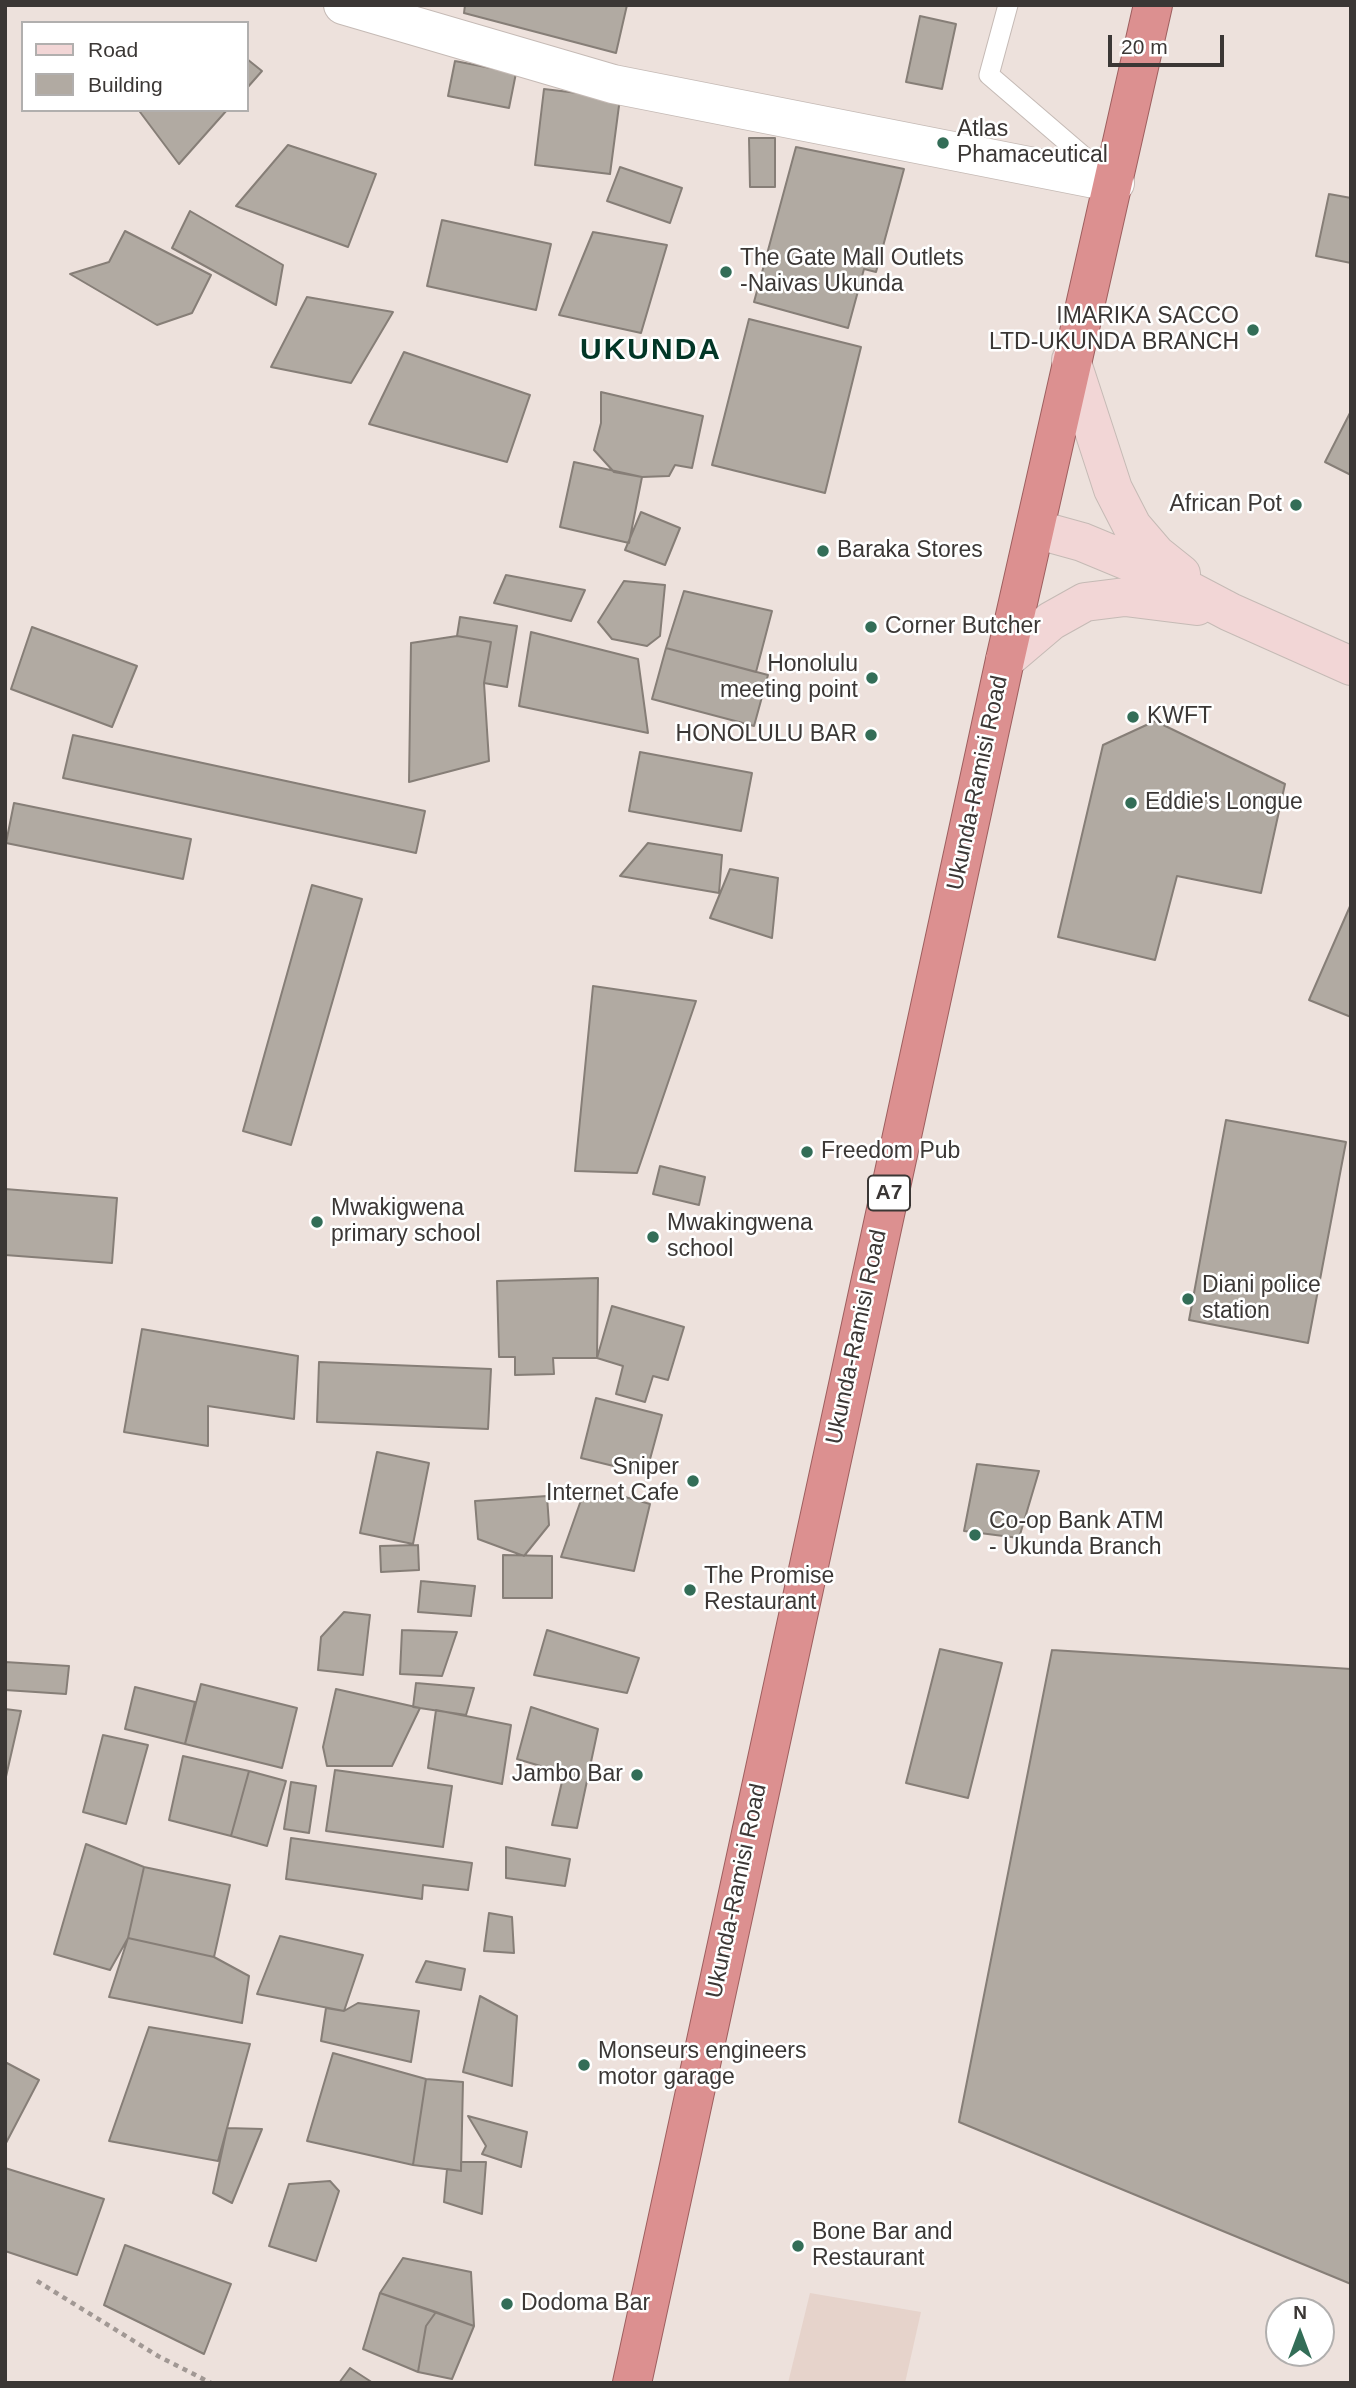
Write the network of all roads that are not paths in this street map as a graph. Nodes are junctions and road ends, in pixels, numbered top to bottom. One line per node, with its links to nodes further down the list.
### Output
1 (343, 5): 4 (street)
2 (1008, 5): 4 (lane)
3 (1153, 5): 4 (highway, Ukunda-Ramisi Road / A7)
4 (1115, 183): 5 (highway, Ukunda-Ramisi Road / A7)
5 (1070, 360): 6 (highway, Ukunda-Ramisi Road / A7); 7 (main road)
6 (1035, 529): 7 (main road); 8 (highway, Ukunda-Ramisi Road / A7)
7 (1230, 612): 8 (main road); 9 (main road)
8 (1005, 660): 10 (highway, Ukunda-Ramisi Road / A7)
9 (1351, 666)
10 (632, 2383)

